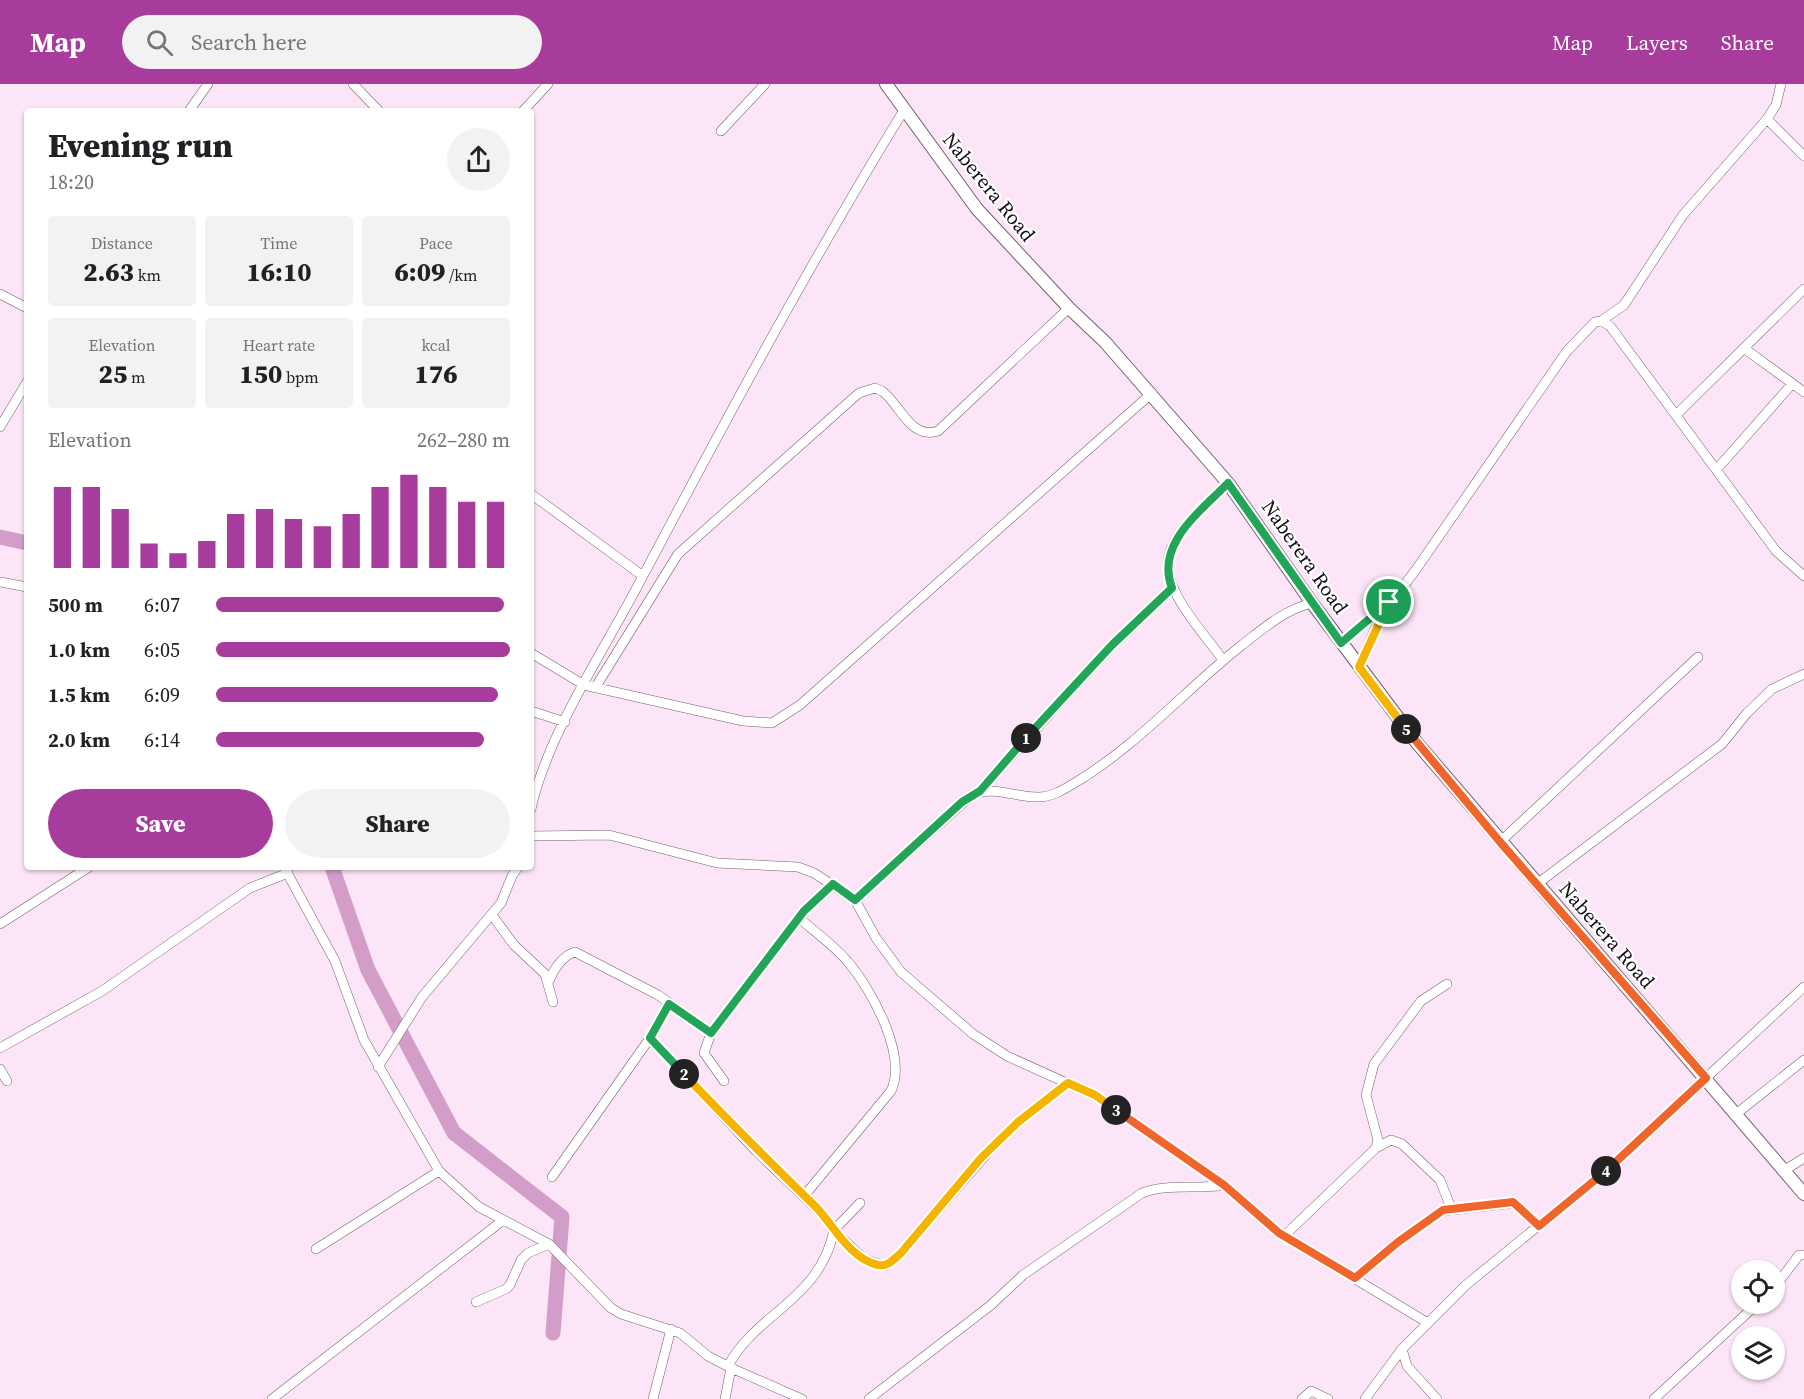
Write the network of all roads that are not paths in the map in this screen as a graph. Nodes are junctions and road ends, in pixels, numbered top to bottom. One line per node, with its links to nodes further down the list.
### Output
1 (208, 84): 7 (street)
2 (353, 84): 8 (street)
3 (548, 84): 9 (street)
4 (765, 84): 12 (street)
5 (886, 84): 10 (street, Naberera Road)
6 (1781, 84): 11 (street)
7 (191, 108)
8 (375, 108)
9 (526, 108)
10 (904, 110): 17 (street, Naberera Road); 29 (street)
11 (1767, 119): 13 (street); 18 (street)
12 (721, 131)
13 (1804, 156)
14 (1804, 289): 19 (street)
15 (0, 294): 16 (street)
16 (24, 306)
17 (1069, 308): 23 (street, Naberera Road); 43 (street)
18 (1601, 321): 24 (street); 34 (street)
19 (1745, 349): 20 (street); 24 (street)
20 (1792, 384): 22 (street); 26 (street)
21 (24, 387): 25 (street)
22 (1804, 392)
23 (1152, 393): 27 (street, Naberera Road); 43 (street)
24 (1676, 415): 26 (street)
25 (0, 427)
26 (1717, 469): 30 (street)
27 (1228, 483): 33 (street); 35 (street, Naberera Road)
28 (534, 496): 29 (street)
29 (643, 576): 42 (street)
30 (1804, 576)
31 (0, 582): 32 (street)
32 (24, 586)
33 (1172, 588): 39 (street); 46 (street)
34 (1389, 602): 36 (street); 40 (street)
35 (1312, 603): 36 (street, Naberera Road); 39 (street)
36 (1341, 643): 40 (street, Naberera Road)
37 (534, 655): 42 (street)
38 (1698, 657): 49 (street)
39 (1223, 660): 46 (street)
40 (1359, 667): 49 (street, Naberera Road)
41 (1804, 674): 54 (street)
42 (584, 685): 43 (street); 45 (street)
43 (595, 688)
44 (534, 712): 45 (street)
45 (565, 722): 47 (street)
46 (980, 791): 55 (street)
47 (534, 799)
48 (534, 836): 53 (street)
49 (1500, 842): 54 (street, Naberera Road)
50 (84, 870): 58 (street)
51 (286, 870): 66 (street); 68 (street)
52 (516, 870): 56 (street)
53 (833, 884): 55 (street); 57 (street)
54 (1537, 884): 70 (street, Naberera Road)
55 (855, 900): 73 (street)
56 (492, 915): 59 (street); 68 (street)
57 (799, 918): 64 (street); 82 (street)
58 (0, 924)
59 (549, 981): 62 (street); 63 (street)
60 (1447, 984): 75 (street)
61 (1804, 987): 70 (street)
62 (553, 1002)
63 (669, 1004): 64 (street); 65 (street)
64 (711, 1033): 72 (street)
65 (650, 1038): 79 (street); 82 (street)
66 (0, 1048)
67 (1804, 1060): 74 (street)
68 (378, 1067): 78 (street)
69 (0, 1069): 71 (street)
70 (1706, 1078): 74 (street, Naberera Road); 86 (street)
71 (7, 1081)
72 (724, 1081)
73 (1068, 1083): 80 (street); 87 (street)
74 (1736, 1114): 77 (street, Naberera Road)
75 (1376, 1148): 84 (street); 88 (street)
76 (1804, 1158): 77 (street)
77 (1785, 1170): 81 (street, Naberera Road)
78 (439, 1171): 85 (street); 90 (street)
79 (552, 1177)
80 (1224, 1185): 88 (street); 104 (street)
81 (1804, 1194)
82 (804, 1196): 87 (street)
83 (860, 1203): 87 (street)
84 (1451, 1208): 86 (street); 93 (street)
85 (502, 1221): 89 (street); 100 (street)
86 (1539, 1226): 96 (street)
87 (834, 1230): 99 (street)
88 (1284, 1236): 93 (street)
89 (549, 1244): 94 (street); 97 (street)
90 (316, 1250)
91 (1804, 1255): 92 (street)
92 (1785, 1273)
93 (1355, 1278): 96 (street)
94 (476, 1302)
95 (1746, 1314): 109 (street)
96 (1428, 1323): 98 (street)
97 (671, 1329): 99 (street); 101 (street)
98 (1402, 1349): 107 (street); 108 (street)
99 (730, 1367): 102 (street); 103 (street)
100 (272, 1399)
101 (653, 1399)
102 (725, 1399)
103 (802, 1399)
104 (869, 1399)
105 (1302, 1399): 106 (street)
106 (1328, 1399)
107 (1365, 1399)
108 (1437, 1399)
109 (1654, 1399)

